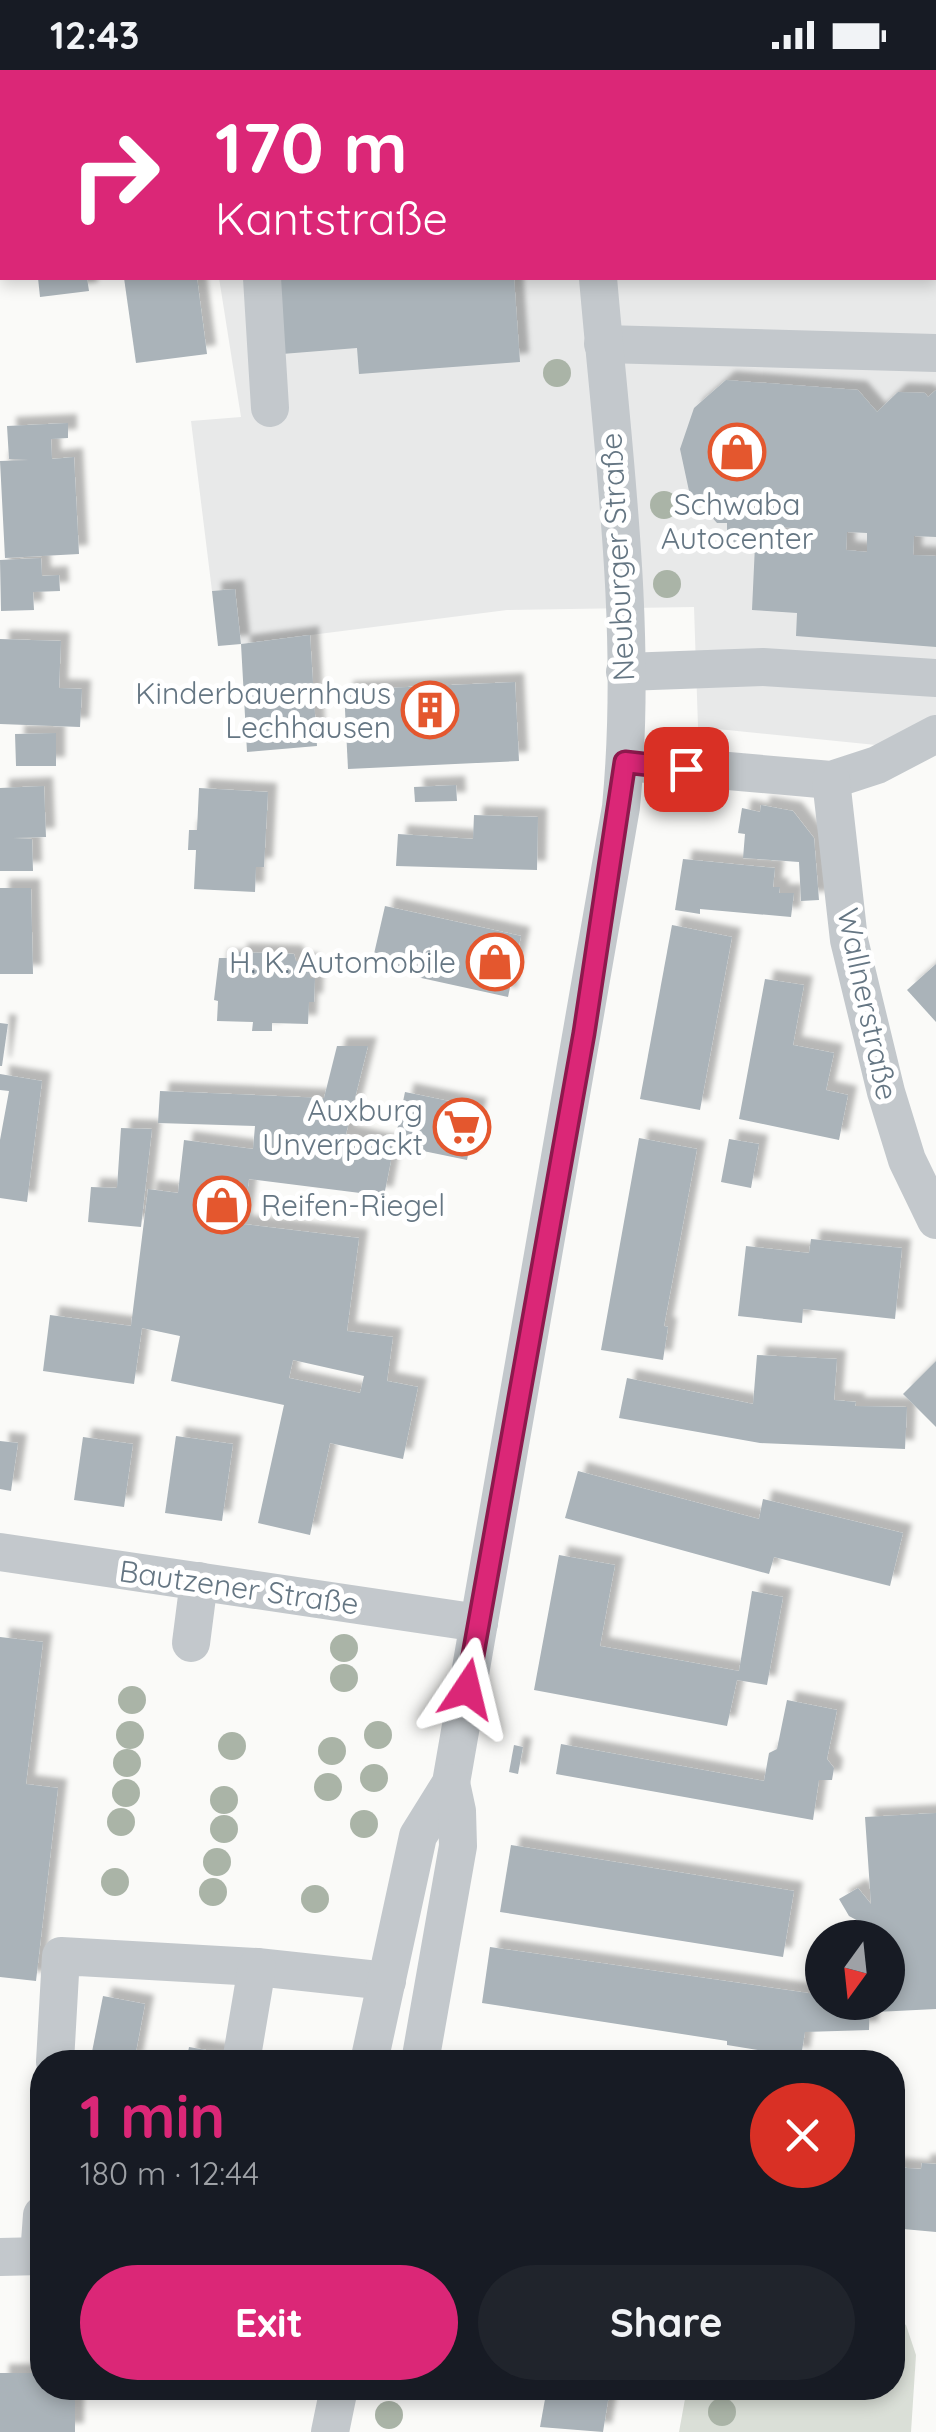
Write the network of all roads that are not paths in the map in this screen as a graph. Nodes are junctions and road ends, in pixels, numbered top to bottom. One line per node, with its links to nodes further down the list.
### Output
1 (262, 280): 5 (street)
2 (598, 280): 3 (street, Neuburger Straße)
3 (604, 344): 4 (street); 6 (street, Neuburger Straße)
4 (936, 352)
5 (270, 408)
6 (625, 672): 7 (street); 9 (street, Neuburger Straße)
7 (936, 678)
8 (936, 734): 10 (street)
9 (625, 762): 10 (street); 14 (street, Neuburger Straße)
10 (831, 780): 11 (street, Wallnerstraße)
11 (936, 1220)
12 (0, 1552): 13 (street, Bautzener Straße)
13 (199, 1581): 14 (street, Bautzener Straße); 15 (street)
14 (479, 1623): 16 (street, Neuburger Straße)
15 (191, 1643)
16 (450, 1783): 18 (street, Neuburger Straße); 22 (street, Neuburger Straße)
17 (257, 1967): 18 (street); 19 (street); 20 (street)
18 (386, 1981): 21 (street, Neuburger Straße)
19 (56, 2050)
20 (243, 2050)
21 (372, 2050)
22 (422, 2050)
23 (0, 2256): 24 (street)
24 (30, 2256)
25 (337, 2400): 26 (street)
26 (330, 2432)

